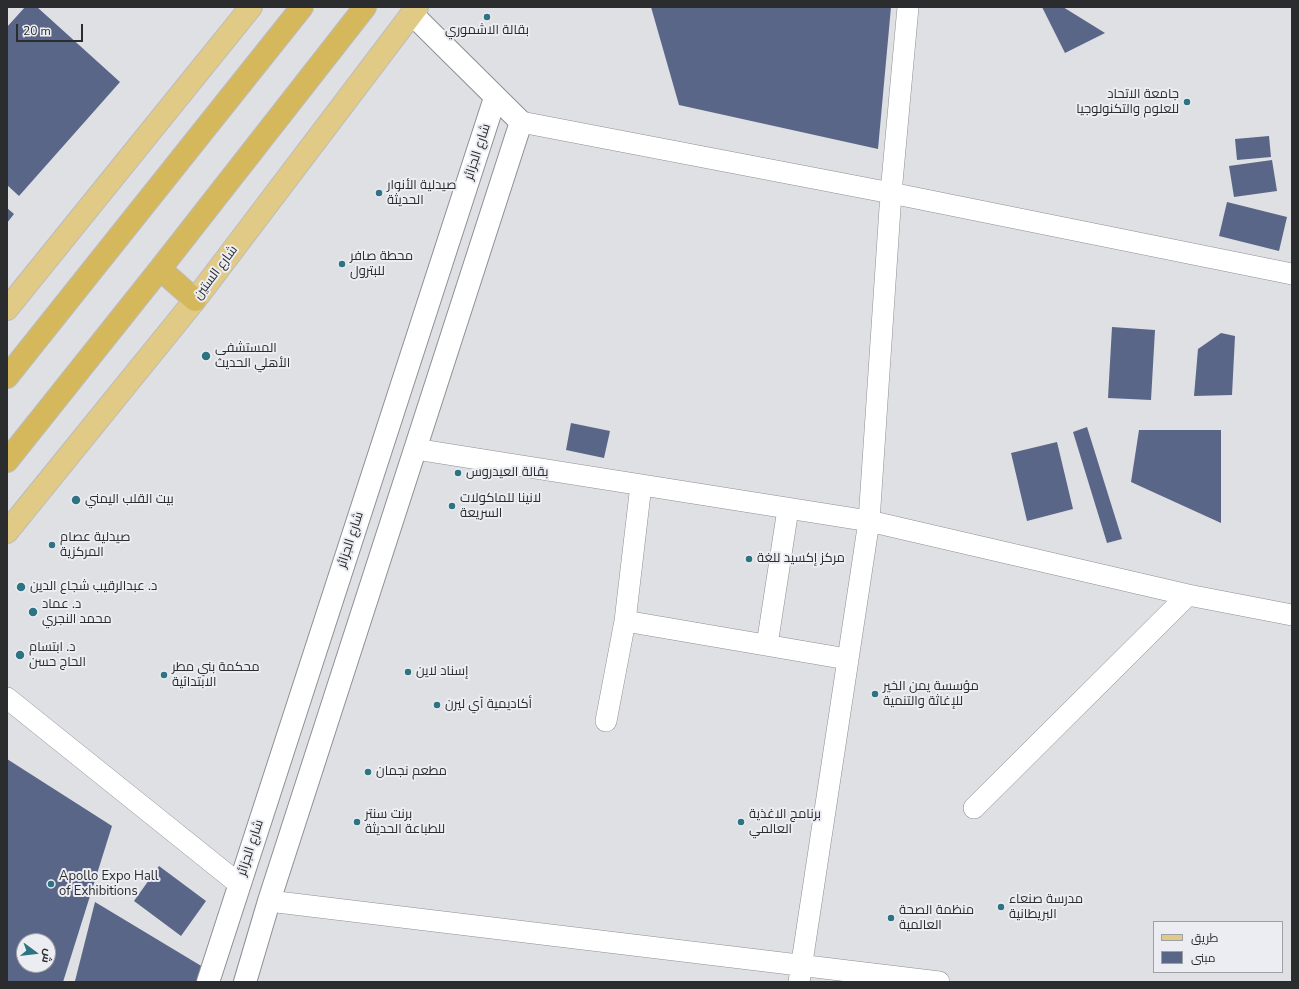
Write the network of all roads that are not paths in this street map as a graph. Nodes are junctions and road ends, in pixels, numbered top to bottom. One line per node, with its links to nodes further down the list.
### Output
1 (251, 7): 12 (main road)
2 (302, 7): 13 (highway)
3 (365, 7): 9 (highway)
4 (908, 7): 8 (street)
5 (415, 10): 6 (main road); 11 (main road, شارع الستين)
6 (496, 98): 7 (main road); 28 (main road, شارع الجزائر)
7 (521, 122): 8 (street); 14 (main road)
8 (891, 193): 10 (street); 18 (street)
9 (160, 269): 11 (highway); 15 (highway)
10 (1292, 274)
11 (195, 300): 19 (main road, شارع الستين)
12 (7, 309)
13 (7, 377)
14 (415, 450): 16 (street); 29 (main road)
15 (7, 461)
16 (641, 485): 17 (street); 22 (street)
17 (788, 509): 18 (street); 23 (street)
18 (869, 521): 20 (street); 24 (street)
19 (7, 532)
20 (1188, 595): 21 (street); 27 (street)
21 (1292, 615)
22 (625, 621): 23 (street); 26 (street)
23 (767, 645): 24 (street)
24 (847, 659): 30 (street)
25 (7, 698): 28 (street)
26 (606, 721)
27 (974, 808)
28 (239, 884): 29 (main road); 31 (main road, شارع الجزائر)
29 (269, 901): 30 (street); 32 (main road)
30 (800, 974): 33 (street)
31 (208, 982)
32 (245, 982)
33 (938, 982)

